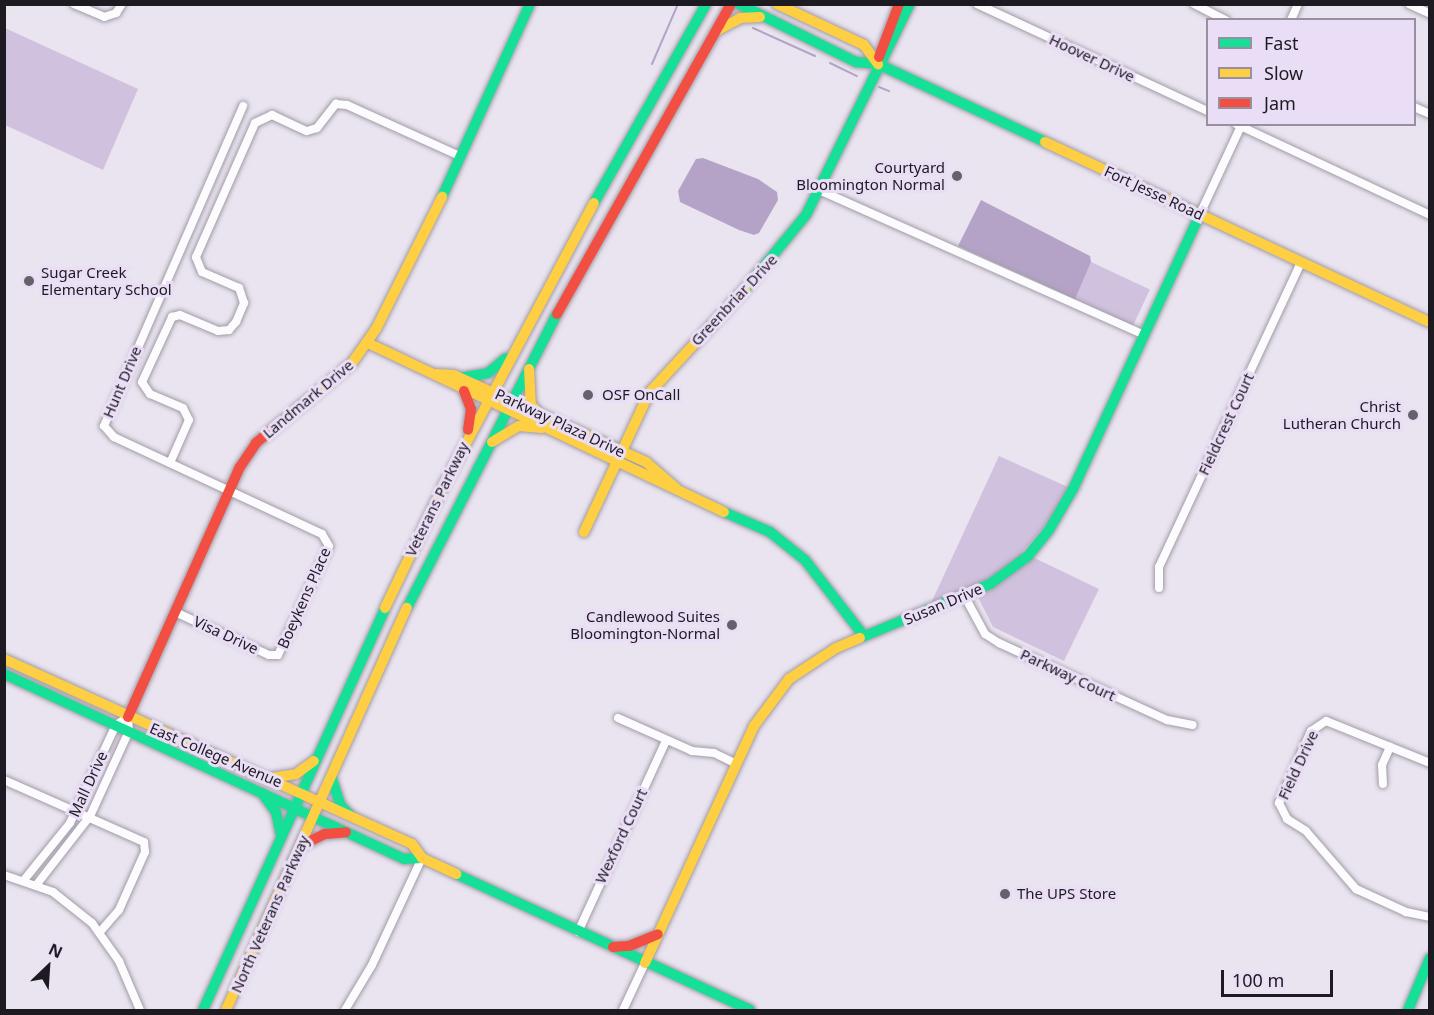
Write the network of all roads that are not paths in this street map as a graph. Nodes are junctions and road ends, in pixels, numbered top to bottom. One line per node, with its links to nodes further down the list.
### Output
1 (74, 4): 2 (street)
2 (122, 4)
3 (530, 4): 28 (main road, Landmark Drive)
4 (697, 4): 19 (main road)
5 (706, 4): 19 (main road, Veterans Parkway)
6 (731, 4): 20 (main road, Veterans Parkway)
7 (739, 4): 16 (main road, Fort Jesse Road)
8 (777, 4): 21 (main road, Fort Jesse Road)
9 (899, 4): 21 (main road, Greenbriar Drive)
10 (910, 4): 21 (main road, Greenbriar Drive)
11 (977, 4): 24 (street, Hoover Drive)
12 (1194, 4): 17 (street)
13 (1298, 4): 18 (street)
14 (1409, 4): 15 (street)
15 (1430, 14)
16 (763, 17): 20 (main road); 21 (main road, Fort Jesse Road)
17 (1222, 18)
18 (1292, 18)
19 (697, 21): 36 (main road, Veterans Parkway)
20 (716, 31): 37 (main road, Veterans Parkway)
21 (878, 63): 29 (main road, Greenbriar Drive); 30 (main road, Fort Jesse Road)
22 (243, 106): 49 (street, Hunt Drive)
23 (1416, 108): 25 (street)
24 (1206, 110)
25 (1430, 114)
26 (1240, 126): 30 (street, Susan Drive)
27 (1242, 126): 31 (street)
28 (460, 156): 35 (main road, Landmark Drive); 49 (street)
29 (819, 190): 34 (street); 47 (main road, Greenbriar Drive)
30 (1200, 214): 32 (main road, Fort Jesse Road); 34 (main road, Susan Drive)
31 (1430, 214)
32 (1301, 262): 33 (main road, Fort Jesse Road); 54 (street, Fieldcrest Court)
33 (1430, 322)
34 (1144, 335): 55 (main road, Susan Drive)
35 (368, 343): 38 (main road, Parkway Plaza Drive); 51 (main road, Landmark Drive)
36 (512, 352): 39 (main road); 41 (main road, Veterans Parkway)
37 (529, 365): 42 (main road, Veterans Parkway); 43 (main road)
38 (436, 374): 39 (main road, Parkway Plaza Drive); 40 (main road, Parkway Plaza Drive)
39 (460, 378): 41 (main road, Parkway Plaza Drive)
40 (464, 391): 41 (main road, Parkway Plaza Drive); 45 (main road)
41 (489, 397): 42 (main road, Parkway Plaza Drive); 45 (main road, Veterans Parkway)
42 (508, 406): 43 (main road, Parkway Plaza Drive); 44 (main road, Parkway Plaza Drive); 46 (main road, Veterans Parkway)
43 (540, 414): 47 (main road, Parkway Plaza Drive)
44 (542, 428): 46 (main road); 48 (main road, Parkway Plaza Drive)
45 (466, 440): 68 (main road, Veterans Parkway)
46 (488, 445): 71 (main road, Veterans Parkway)
47 (620, 451): 48 (main road, Greenbriar Drive); 50 (main road, Parkway Plaza Drive)
48 (615, 462): 50 (main road, Parkway Plaza Drive); 52 (main road, Greenbriar Drive)
49 (170, 463): 51 (street, Hunt Drive)
50 (676, 489): 57 (main road, Parkway Plaza Drive)
51 (230, 490): 53 (street, Hunt Drive); 56 (main road, Landmark Drive)
52 (584, 532)
53 (329, 541): 58 (street, Boeykens Place)
54 (1159, 588)
55 (965, 597): 57 (main road, Susan Drive); 64 (street, Parkway Court)
56 (175, 612): 58 (street, Visa Drive); 61 (main road, Landmark Drive)
57 (864, 636): 70 (main road, Susan Drive)
58 (278, 655)
59 (4, 659): 61 (main road, East College Avenue)
60 (4, 674): 63 (main road, East College Avenue)
61 (128, 717): 63 (street); 65 (street, Landmark Drive); 72 (main road, East College Avenue)
62 (618, 718): 66 (street)
63 (116, 725): 65 (main road, East College Avenue); 79 (street, Mall Drive)
64 (1193, 725)
65 (129, 731): 76 (main road, East College Avenue); 80 (street, Mall Drive)
66 (666, 741): 70 (street); 92 (street, Wexford Court)
67 (1390, 747): 69 (street); 74 (street); 90 (street, Field Drive)
68 (315, 760): 72 (main road); 75 (main road, Veterans Parkway)
69 (1430, 763)
70 (737, 764): 93 (main road, Susan Drive)
71 (331, 776): 77 (main road, Veterans Parkway); 81 (main road)
72 (271, 778): 75 (main road, East College Avenue)
73 (4, 780): 79 (street)
74 (1383, 784)
75 (301, 792): 77 (main road, East College Avenue); 78 (main road, Veterans Parkway)
76 (262, 793): 78 (main road, East College Avenue); 84 (main road)
77 (320, 801): 81 (main road, East College Avenue); 82 (main road, Veterans Parkway)
78 (294, 808): 82 (main road, East College Avenue); 84 (main road, Veterans Parkway)
79 (78, 810): 80 (street); 88 (street, Mall Drive)
80 (90, 816): 89 (street, Mall Drive); 91 (street)
81 (351, 816): 86 (main road, East College Avenue)
82 (313, 817): 83 (main road, East College Avenue); 85 (main road, North Veterans Parkway)
83 (346, 832): 85 (main road); 86 (main road, East College Avenue)
84 (281, 836): 98 (main road, Veterans Parkway)
85 (300, 846): 99 (main road, North Veterans Parkway)
86 (422, 858): 92 (main road, East College Avenue); 100 (street)
87 (4, 875): 88 (street)
88 (24, 880): 89 (street)
89 (37, 884): 91 (street)
90 (1430, 917)
91 (100, 932): 97 (street)
92 (578, 932): 94 (main road, East College Avenue)
93 (658, 934): 94 (main road); 96 (main road, Susan Drive)
94 (611, 948): 96 (main road, East College Avenue)
95 (1430, 958): 103 (main road)
96 (645, 963): 101 (street, Susan Drive); 102 (main road, East College Avenue)
97 (140, 1011)
98 (203, 1011)
99 (226, 1011)
100 (345, 1011)
101 (623, 1011)
102 (750, 1011)
103 (1408, 1011)

